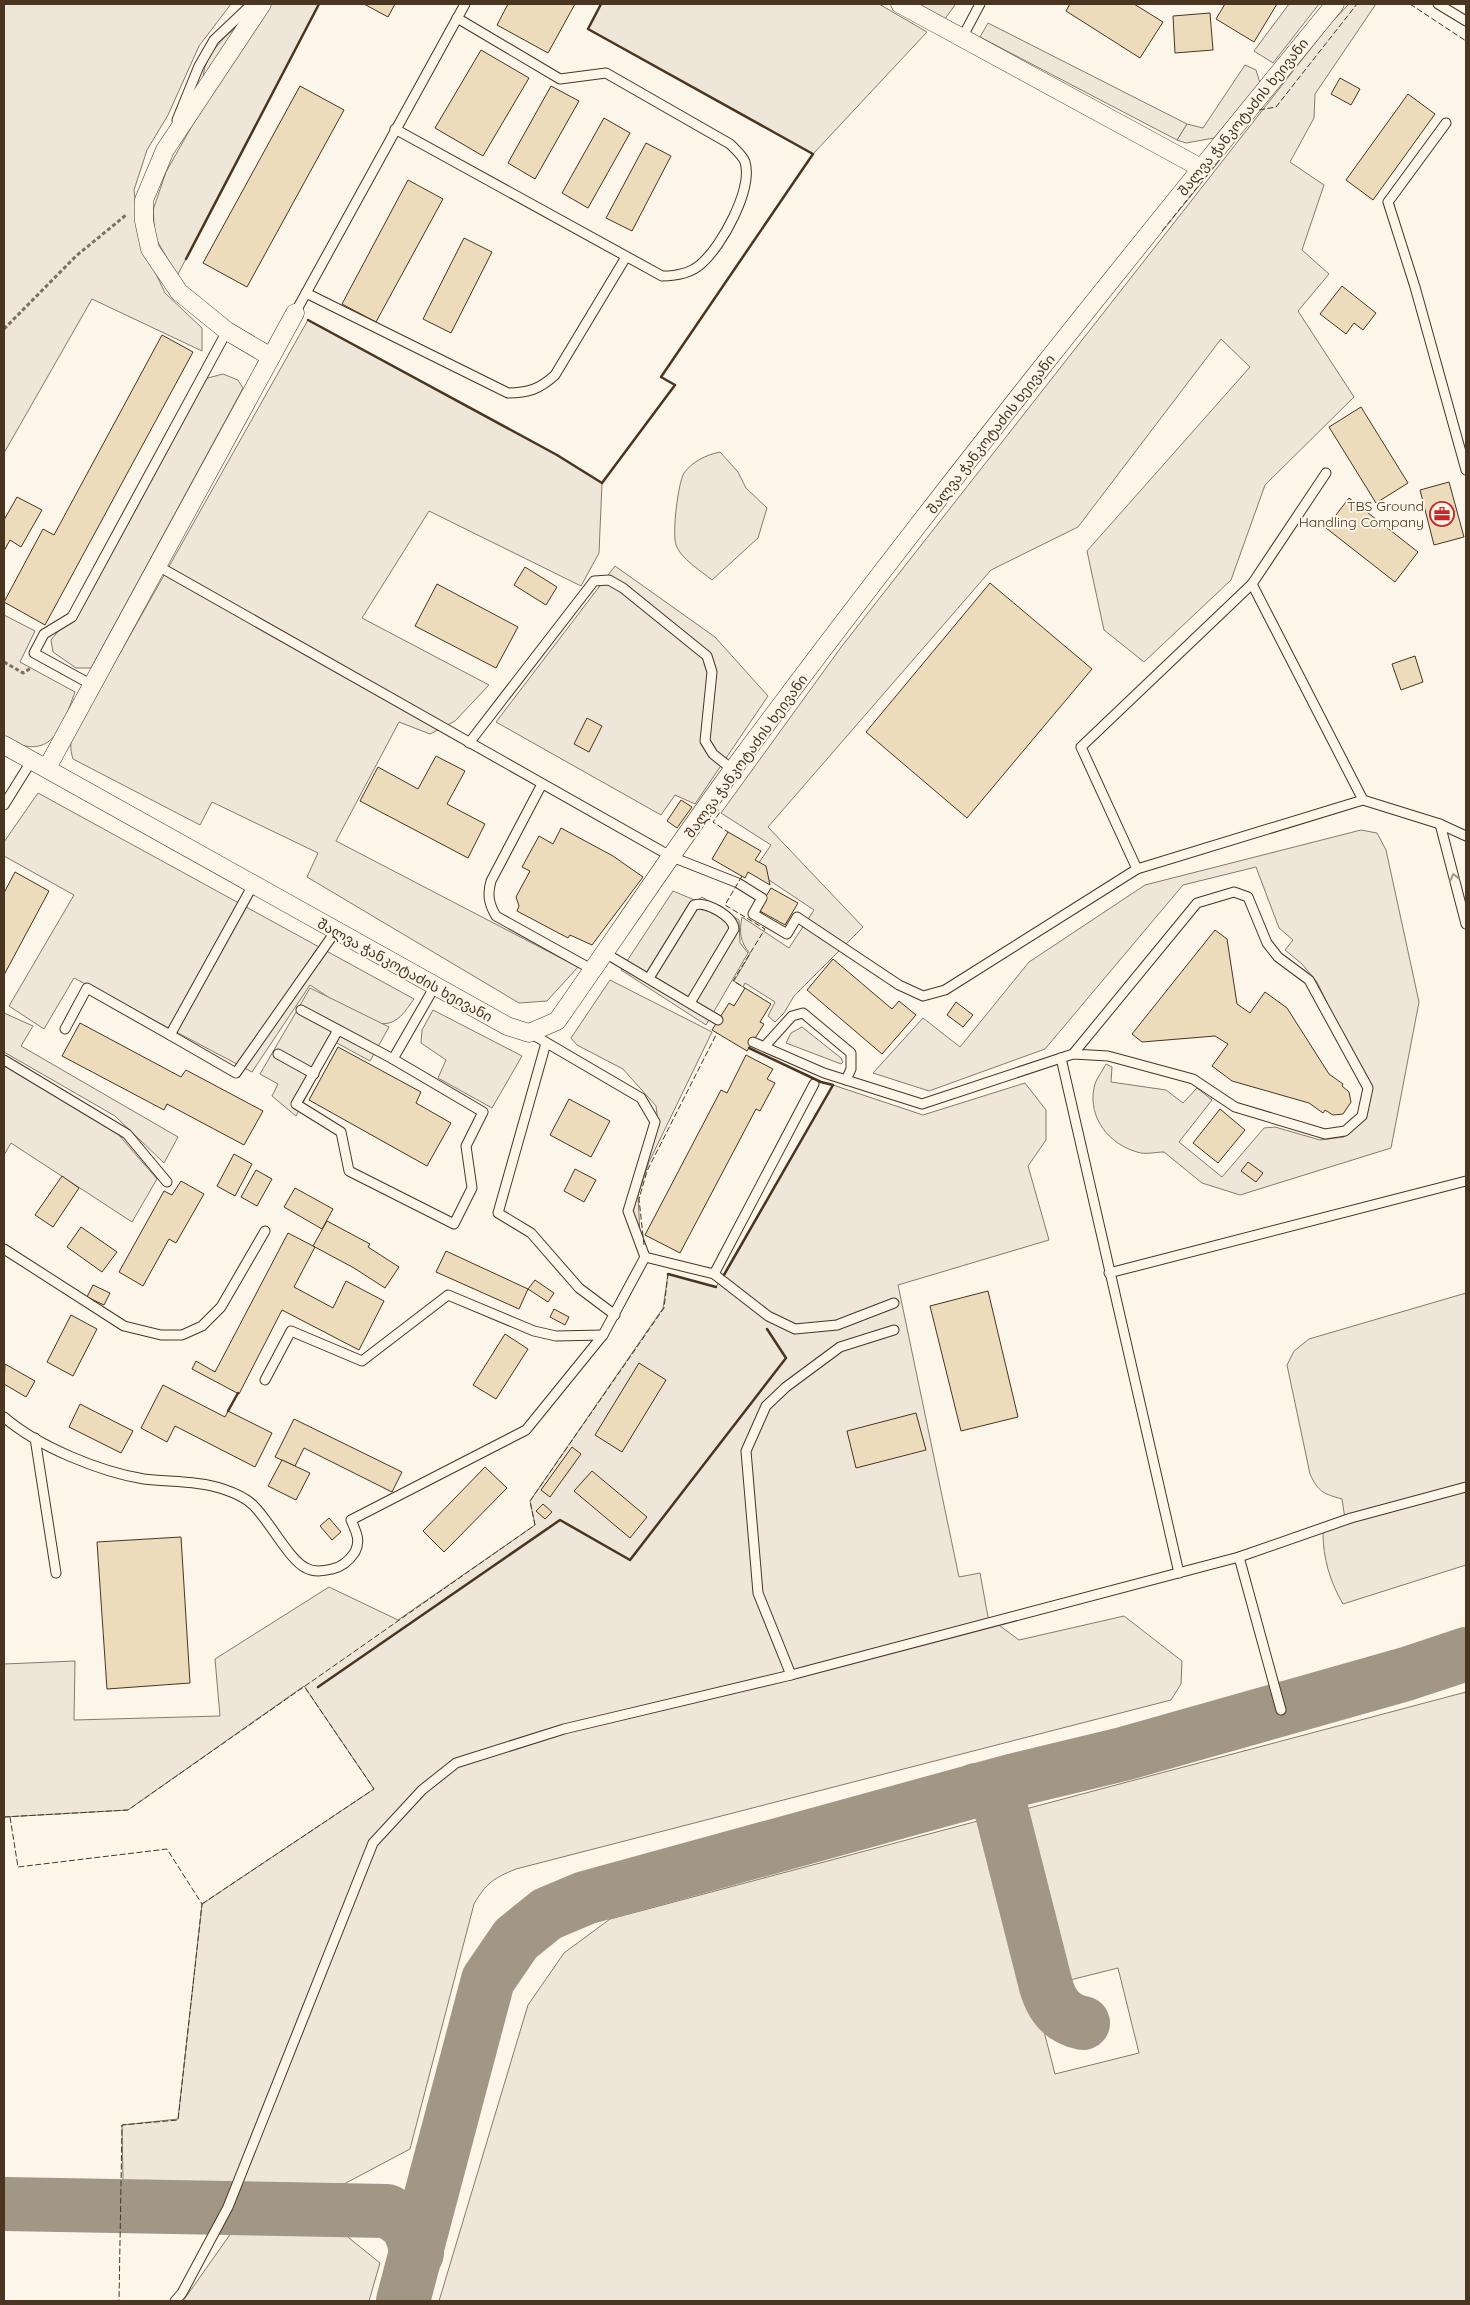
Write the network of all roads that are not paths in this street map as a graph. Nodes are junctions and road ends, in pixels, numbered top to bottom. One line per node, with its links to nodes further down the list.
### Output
1 (252, 4): 13 (lane)
2 (262, 4): 13 (street)
3 (465, 4): 8 (lane)
4 (900, 4): 10 (street)
5 (980, 4): 10 (lane)
6 (1335, 4): 14 (street, შალვა ჭანკოტაძის ხეივანი)
7 (1438, 4): 9 (lane)
8 (457, 18): 12 (lane); 15 (lane)
9 (1466, 21)
10 (962, 38): 14 (street)
11 (1446, 123): 20 (lane)
12 (395, 129): 15 (lane); 16 (lane)
13 (165, 150): 18 (street)
14 (1201, 168): 29 (street, შალვა ჭანკოტაძის ხეივანი)
15 (626, 257): 16 (lane)
16 (306, 293): 17 (lane)
17 (295, 312): 19 (street)
18 (227, 331): 19 (street); 24 (lane)
19 (271, 357): 22 (street)
20 (1466, 470)
21 (1326, 473): 23 (lane)
22 (158, 566): 24 (street); 25 (lane)
23 (1252, 584): 31 (lane); 36 (lane)
24 (92, 685): 28 (street)
25 (469, 742): 29 (lane); 30 (lane)
26 (4, 745): 27 (street, შალვა ჭანკოტაძის ხეივანი)
27 (32, 760): 28 (street, შალვა ჭანკოტაძის ხეივანი); 32 (lane)
28 (47, 768): 37 (street, შალვა ჭანკოტაძის ხეივანი)
29 (733, 770): 35 (street, შალვა ჭანკოტაძის ხეივანი)
30 (542, 784): 35 (lane); 41 (lane)
31 (1363, 800): 33 (lane); 36 (lane)
32 (4, 805)
33 (1440, 824): 34 (lane); 38 (lane, one-way to 33)
34 (1466, 836)
35 (672, 857): 36 (lane); 40 (street, შალვა ჭანკოტაძის ხეივანი)
36 (1136, 869)
37 (253, 885): 39 (street, შალვა ჭანკოტაძის ხეივანი); 50 (lane)
38 (1466, 924)
39 (335, 932): 43 (street, შალვა ჭანკოტაძის ხეივანი); 50 (lane)
40 (605, 952): 41 (street, შალვა ჭანკოტაძის ხეივანი); 42 (lane)
41 (593, 970): 49 (street, შალვა ჭანკოტაძის ხეივანი)
42 (649, 978): 44 (lane); 44 (lane)
43 (434, 986): 49 (street, შალვა ჭანკოტაძის ხეივანი); 57 (lane)
44 (690, 1003): 46 (lane)
45 (301, 1010): 48 (lane)
46 (718, 1020)
47 (65, 1029): 50 (lane)
48 (338, 1030): 57 (lane); 59 (lane)
49 (529, 1033): 51 (lane)
50 (170, 1035)
51 (546, 1042): 66 (lane); 70 (lane)
52 (753, 1042): 53 (lane)
53 (765, 1046): 60 (lane); 60 (lane)
54 (278, 1054): 59 (lane)
55 (1073, 1054): 55 (lane); 56 (lane)
56 (1061, 1058): 60 (lane); 67 (lane)
57 (393, 1059): 59 (lane)
58 (4, 1060): 63 (lane)
59 (314, 1074)
60 (846, 1080)
61 (814, 1084): 68 (lane)
62 (1466, 1181): 67 (lane)
63 (166, 1182)
64 (265, 1231): 65 (lane)
65 (4, 1249)
66 (645, 1257): 68 (lane); 70 (lane)
67 (1110, 1273): 79 (lane)
68 (714, 1274): 69 (lane)
69 (894, 1303)
70 (615, 1314): 72 (lane)
71 (894, 1330): 80 (lane)
72 (603, 1334): 73 (lane); 75 (lane)
73 (266, 1380)
74 (4, 1417): 75 (lane)
75 (35, 1438): 78 (lane)
76 (1466, 1487): 77 (lane)
77 (1240, 1557): 79 (lane); 81 (lane)
78 (56, 1573)
79 (1179, 1573): 80 (lane)
80 (791, 1675): 82 (lane)
81 (1281, 1710)
82 (175, 2301)

